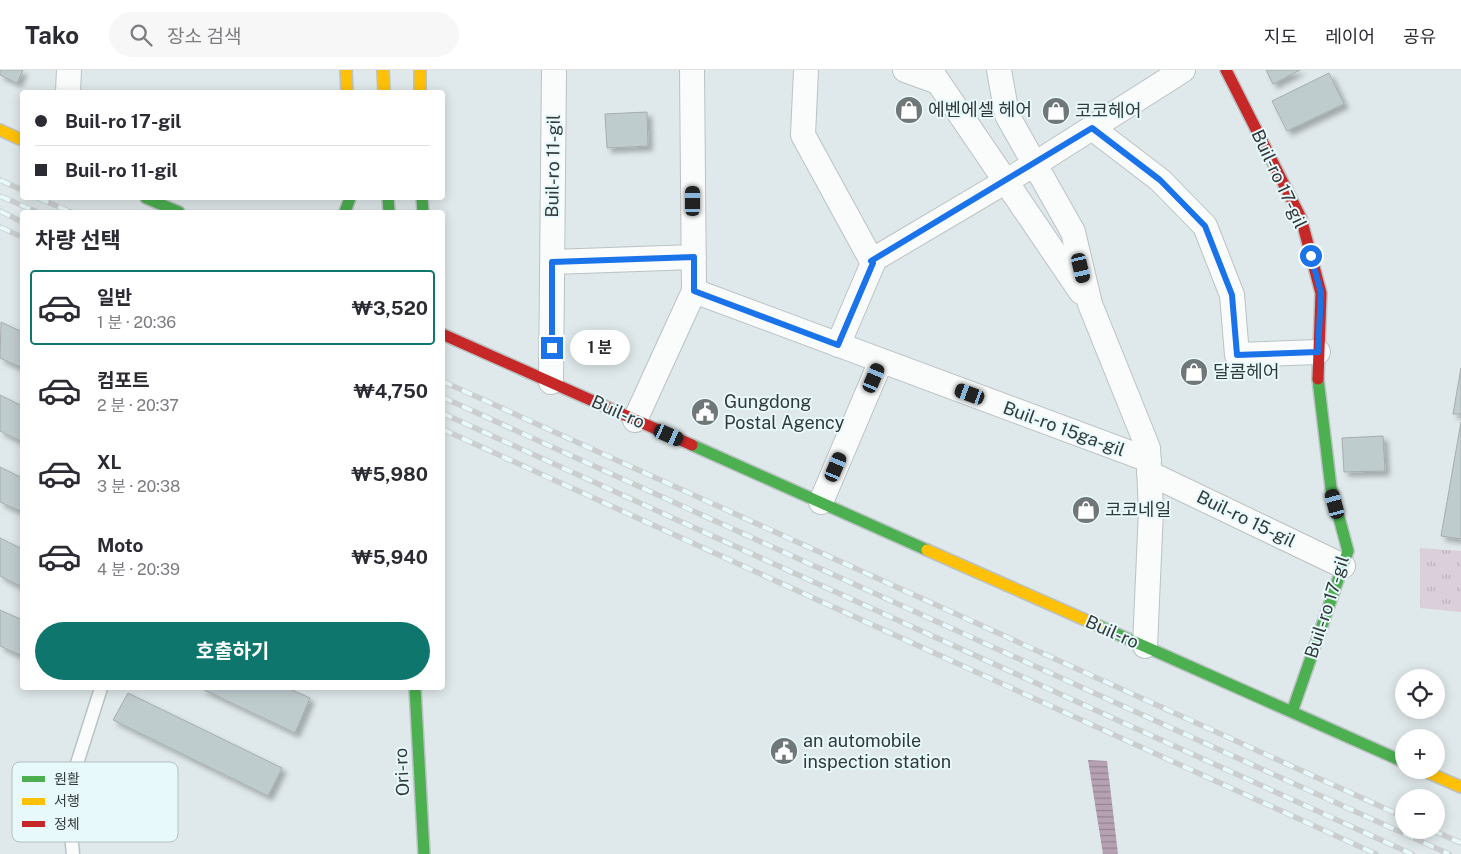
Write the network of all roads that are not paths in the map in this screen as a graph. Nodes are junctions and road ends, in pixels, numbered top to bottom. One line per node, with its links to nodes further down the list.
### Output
1 (69, 70): 13 (street)
2 (346, 70): 14 (street)
3 (383, 70): 15 (street)
4 (420, 70): 16 (street)
5 (554, 70): 26 (street, Buil-ro 11-gil)
6 (692, 70): 24 (street)
7 (806, 70): 25 (street)
8 (905, 70): 12 (street)
9 (999, 70): 20 (street)
10 (1183, 70): 17 (street)
11 (1226, 70): 31 (street, Buil-ro 17-gil)
12 (934, 76): 21 (street)
13 (68, 90)
14 (347, 90)
15 (384, 90)
16 (420, 90)
17 (1092, 128): 20 (street); 31 (street)
18 (0, 130): 19 (street)
19 (20, 139)
20 (1035, 164): 21 (street); 28 (street)
21 (1005, 182): 25 (street); 28 (street)
22 (151, 200): 23 (street)
23 (174, 210)
24 (694, 257): 26 (street); 27 (street)
25 (871, 261): 30 (street)
26 (552, 262): 33 (street, Buil-ro 11-gil)
27 (694, 291): 30 (street, Buil-ro 15ga-gil); 34 (street)
28 (1090, 304): 35 (street)
29 (445, 335): 33 (street, Buil-ro)
30 (838, 345): 32 (street, Buil-ro 15ga-gil)
31 (1318, 352): 37 (street, Buil-ro 17-gil)
32 (881, 361): 35 (street, Buil-ro 15ga-gil); 36 (street)
33 (552, 382): 34 (street, Buil-ro)
34 (635, 420): 36 (street, Buil-ro)
35 (1149, 467): 37 (street, Buil-ro 15-gil); 38 (street)
36 (821, 502): 38 (street, Buil-ro)
37 (1343, 566): 41 (street, Buil-ro 17-gil)
38 (1144, 646): 41 (street, Buil-ro)
39 (100, 690): 43 (lane)
40 (415, 690): 46 (street, Ori-ro)
41 (1292, 712): 42 (street, Buil-ro)
42 (1395, 758)
43 (77, 762)
44 (1443, 779): 45 (street)
45 (1461, 787)
46 (424, 854)

